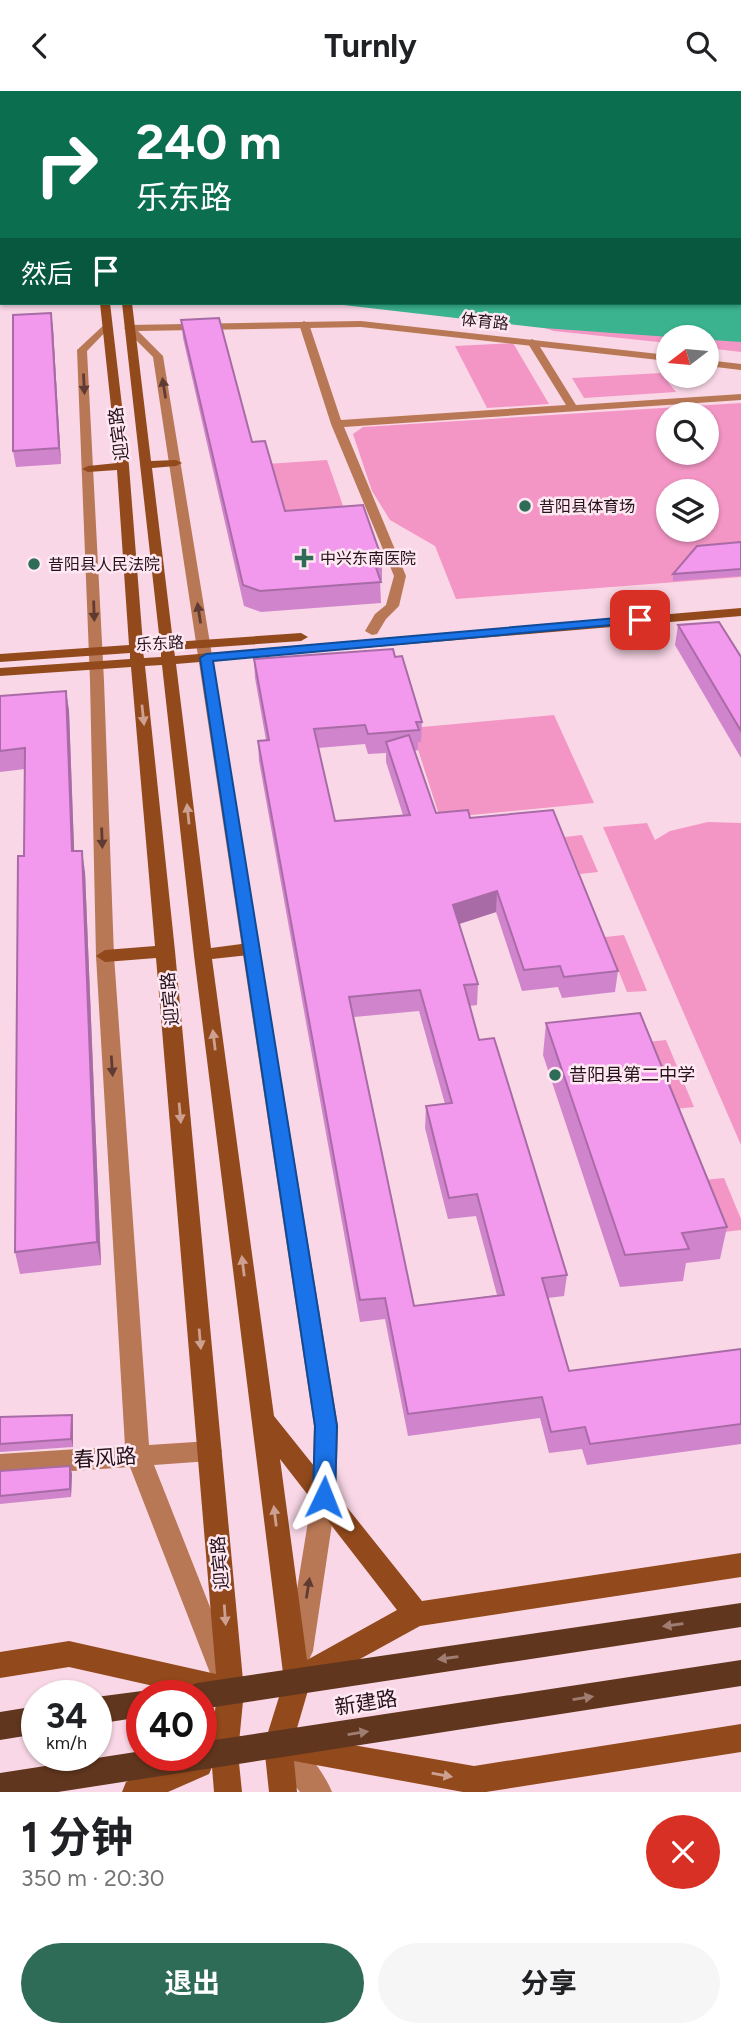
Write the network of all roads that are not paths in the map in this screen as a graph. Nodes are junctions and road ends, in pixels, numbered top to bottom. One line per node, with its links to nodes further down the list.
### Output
1 (128, 306): 4 (main road, 迎宾路)
2 (105, 312): 14 (main road, 迎宾路); 15 (street, one-way to 15)
3 (304, 324): 4 (street, 体育路); 5 (street, 体育路); 11 (street)
4 (129, 328): 12 (street, one-way to 4); 13 (main road, 迎宾路)
5 (532, 342): 6 (street, 体育路); 10 (street)
6 (656, 357)
7 (719, 364): 8 (street)
8 (741, 367)
9 (741, 397): 10 (street)
10 (573, 408): 11 (street)
11 (337, 423): 18 (street)
12 (176, 463): 13 (main road); 19 (street, one-way to 12)
13 (148, 465): 20 (main road, 迎宾路)
14 (123, 467): 15 (main road); 21 (main road, 迎宾路)
15 (88, 469): 23 (street, one-way to 23)
16 (741, 601): 18 (main road, 乐东路)
17 (741, 612): 19 (main road, 乐东路)
18 (372, 631): 19 (main road, 乐东路)
19 (205, 651): 20 (main road, 乐东路); 25 (street)
20 (170, 653): 21 (main road, 乐东路); 27 (main road, 迎宾路, one-way to 20)
21 (137, 654): 23 (main road, 乐东路); 26 (main road, 迎宾路, one-way to 26)
22 (0, 657): 23 (main road, 乐东路)
23 (96, 657): 24 (main road, 乐东路); 28 (street, one-way to 28)
24 (0, 672)
25 (249, 949): 27 (main road); 33 (street)
26 (166, 951): 28 (main road); 30 (main road, 迎宾路, one-way to 30)
27 (203, 955): 29 (main road, 迎宾路, one-way to 27)
28 (105, 956): 31 (street, one-way to 31)
29 (263, 1419): 33 (main road); 39 (main road, 迎宾路, one-way to 29)
30 (210, 1451): 31 (street, 春风路); 40 (main road, 迎宾路, one-way to 40)
31 (138, 1456): 32 (street, 春风路); 40 (street)
32 (0, 1465)
33 (324, 1497): 35 (main road); 39 (street, one-way to 33)
34 (741, 1565): 35 (main road)
35 (416, 1614): 39 (main road)
36 (741, 1615): 39 (main road, 新建路, one-way to 39)
37 (0, 1665): 40 (main road)
38 (741, 1674): 45 (main road, 新建路, one-way to 38)
39 (296, 1681): 40 (main road, 新建路); 45 (main road)
40 (230, 1691): 41 (main road, 新建路); 46 (main road, 迎宾路)
41 (217, 1693)
42 (21, 1723): 43 (main road)
43 (0, 1726)
44 (741, 1738): 45 (main road, one-way to 44)
45 (278, 1745): 46 (main road, 新建路); 51 (main road); 52 (street)
46 (224, 1753): 47 (main road, 新建路); 48 (main road); 49 (street); 50 (main road, 迎宾路)
47 (0, 1787)
48 (136, 1792)
49 (220, 1792)
50 (228, 1792)
51 (284, 1792)
52 (318, 1792)

